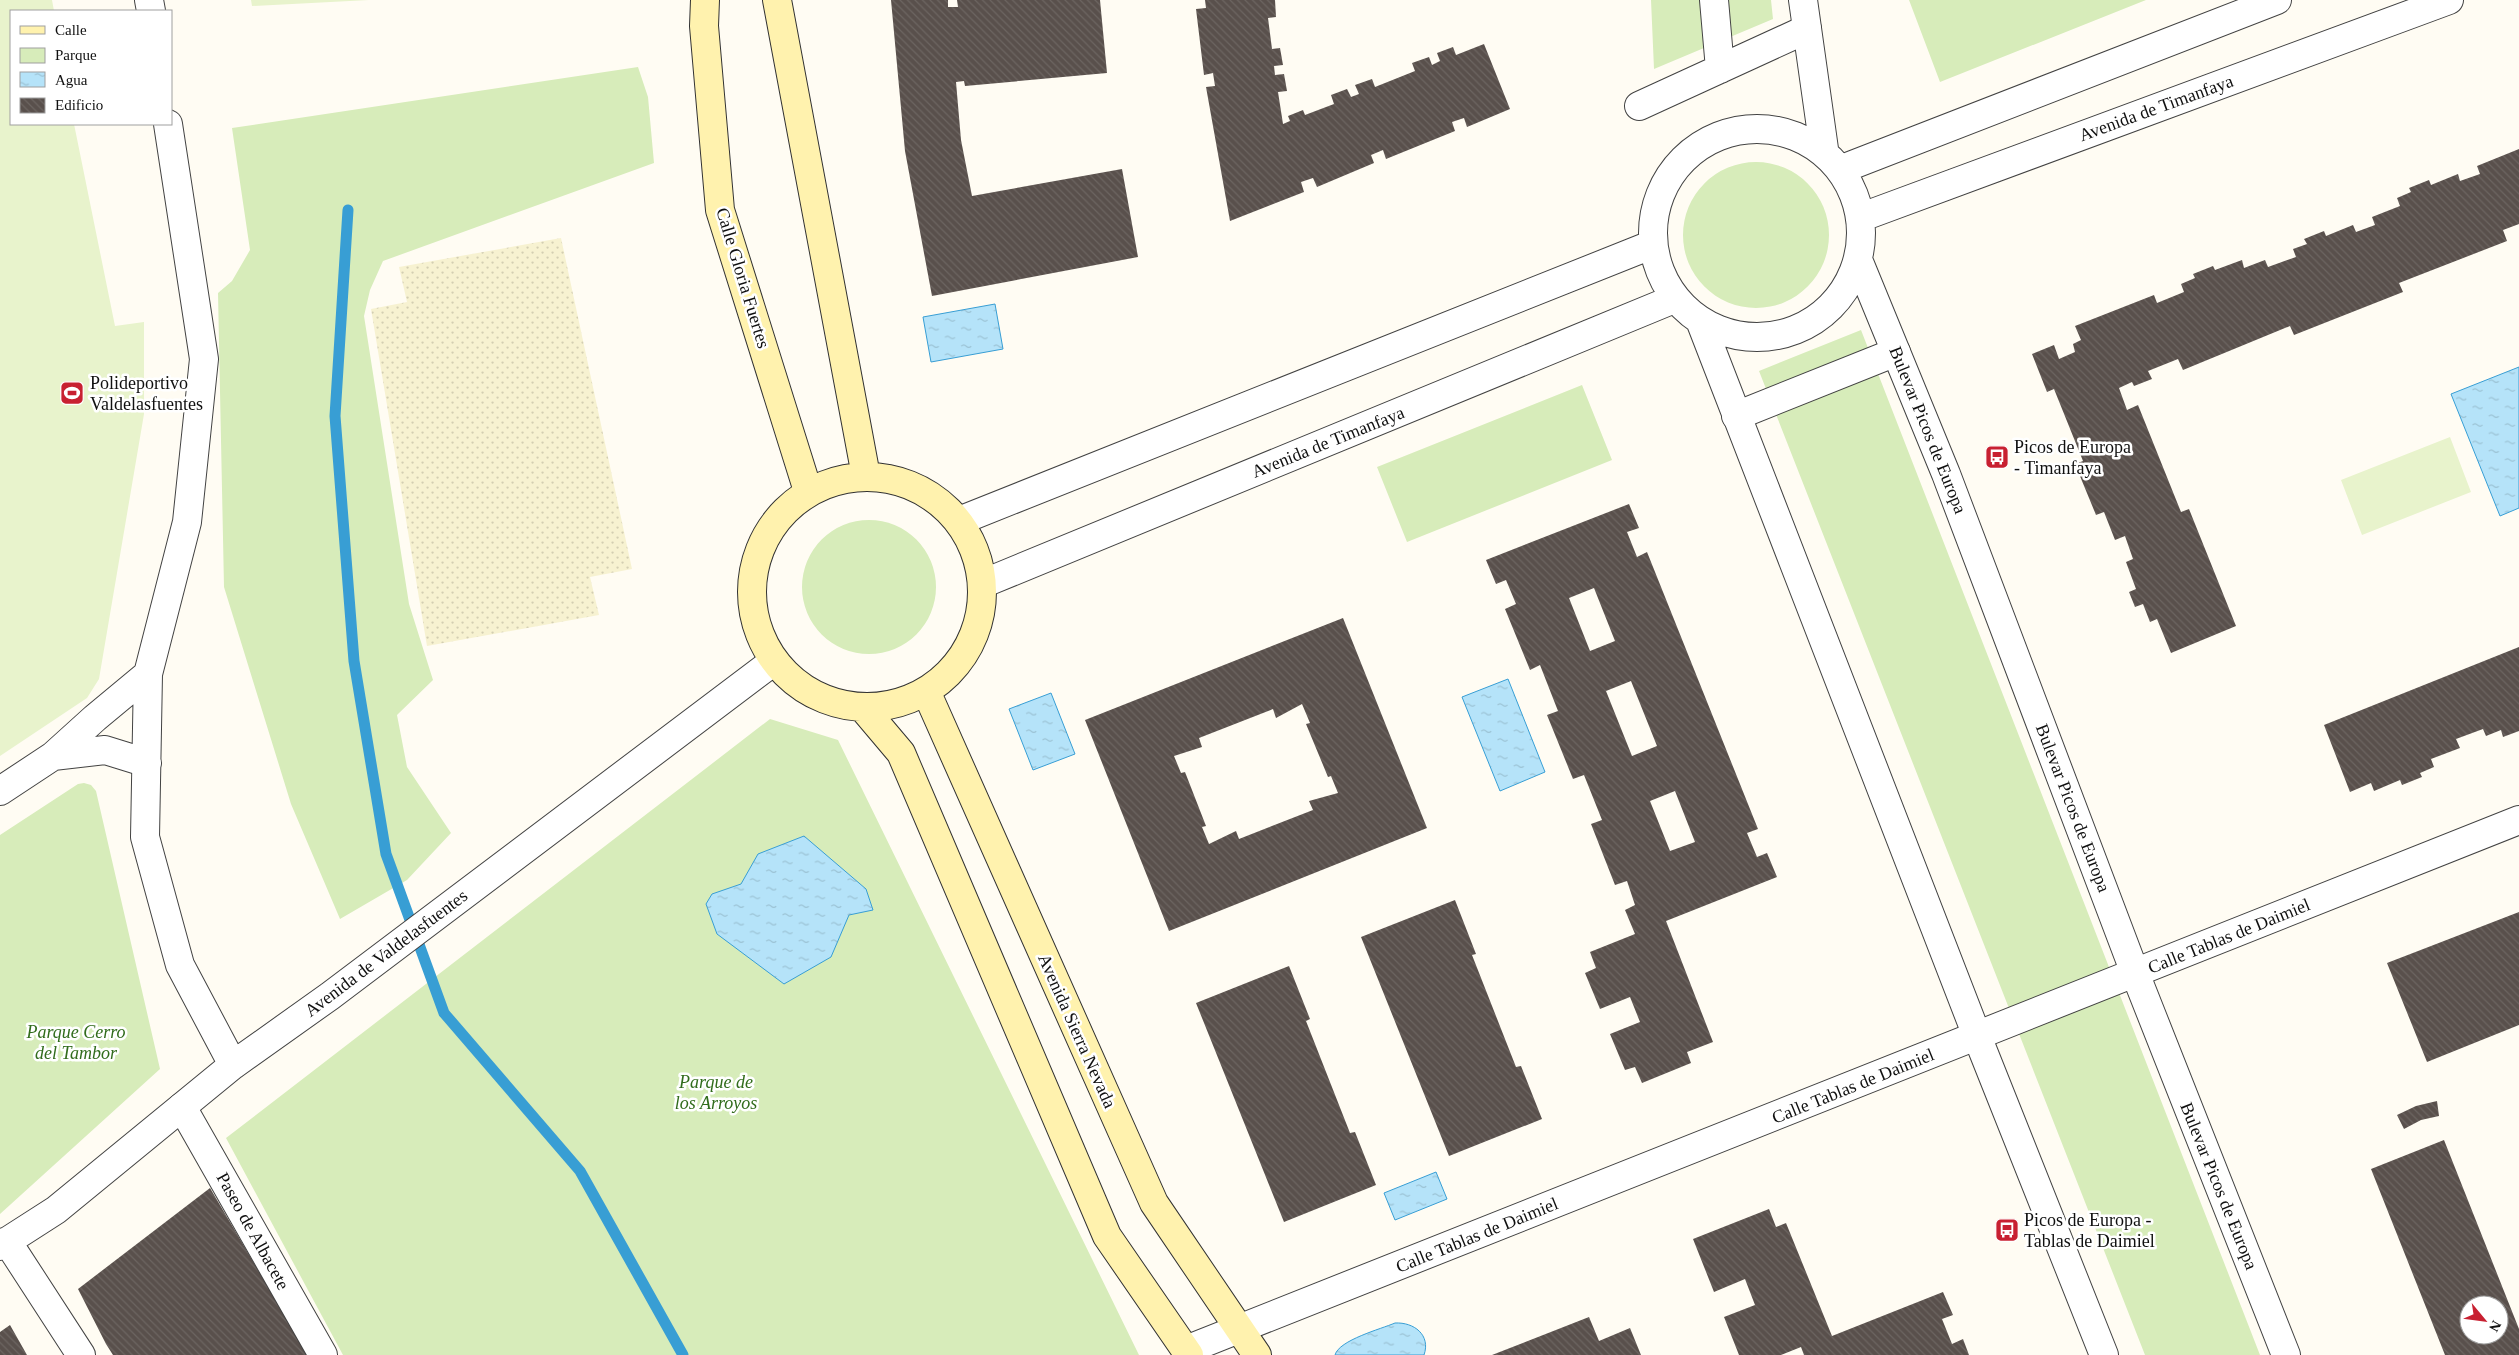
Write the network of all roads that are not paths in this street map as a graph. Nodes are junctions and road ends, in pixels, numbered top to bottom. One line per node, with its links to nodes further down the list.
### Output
1 (705, 0): 20 (main road, Calle Gloria Fuertes)
2 (776, 0): 19 (main road)
3 (1714, 0): 8 (street)
4 (1803, 0): 7 (street)
5 (2278, 0): 11 (street)
6 (2449, 0): 12 (street, Avenida de Timanfaya)
7 (1807, 29): 8 (street); 11 (street)
8 (1720, 69): 9 (street)
9 (1639, 106)
10 (168, 125): 24 (street)
11 (1833, 159): 12 (street); 13 (street)
12 (1862, 217): 14 (street)
13 (1650, 244): 15 (street); 21 (street)
14 (1859, 262): 16 (street); 17 (street, Bulevar Picos de Europa)
15 (1674, 299): 16 (street); 22 (street, Avenida de Timanfaya)
16 (1701, 323): 18 (street)
17 (1896, 352): 18 (street); 31 (street, Bulevar Picos de Europa)
18 (1736, 416): 32 (street)
19 (866, 476): 20 (main road); 21 (main road)
20 (808, 491): 23 (main road)
21 (959, 521): 22 (main road)
22 (982, 584): 25 (main road)
23 (774, 661): 26 (main road); 33 (street, Avenida de Valdelasfuentes)
24 (148, 674): 27 (street); 28 (street)
25 (926, 692): 26 (main road); 36 (main road, Avenida Sierra Nevada)
26 (863, 708): 37 (main road)
27 (53, 756): 28 (street); 29 (street)
28 (146, 762): 33 (street)
29 (0, 791)
30 (2519, 820): 31 (street, Calle Tablas de Daimiel)
31 (2135, 973): 32 (street, Calle Tablas de Daimiel); 42 (street, Bulevar Picos de Europa)
32 (1977, 1036): 36 (street, Calle Tablas de Daimiel); 41 (street)
33 (233, 1065): 34 (street, Avenida de Valdelasfuentes)
34 (182, 1107): 35 (street, Avenida de Valdelasfuentes); 39 (street, Paseo de Albacete)
35 (4, 1243): 38 (street)
36 (1240, 1329): 37 (street, Calle Tablas de Daimiel); 40 (main road, Avenida Sierra Nevada)
37 (1188, 1353)
38 (81, 1355)
39 (323, 1355)
40 (1257, 1355)
41 (2104, 1355)
42 (2286, 1355)

